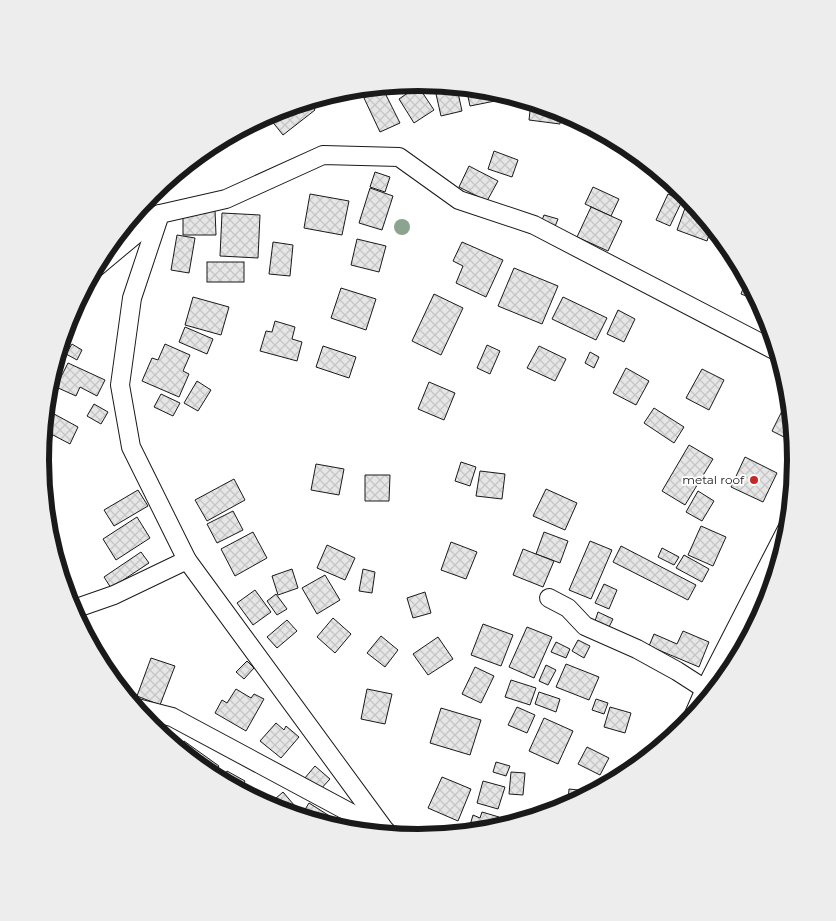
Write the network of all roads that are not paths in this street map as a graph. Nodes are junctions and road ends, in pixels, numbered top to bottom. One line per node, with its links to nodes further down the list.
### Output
1 (160, 214): 2 (street); 3 (street); 5 (street)
2 (111, 255)
3 (770, 348)
4 (776, 553): 8 (street)
5 (187, 560): 7 (street); 12 (street)
6 (549, 598): 9 (street)
7 (79, 607)
8 (714, 681)
9 (707, 690)
10 (146, 710): 11 (street)
11 (380, 828)
12 (383, 828)

